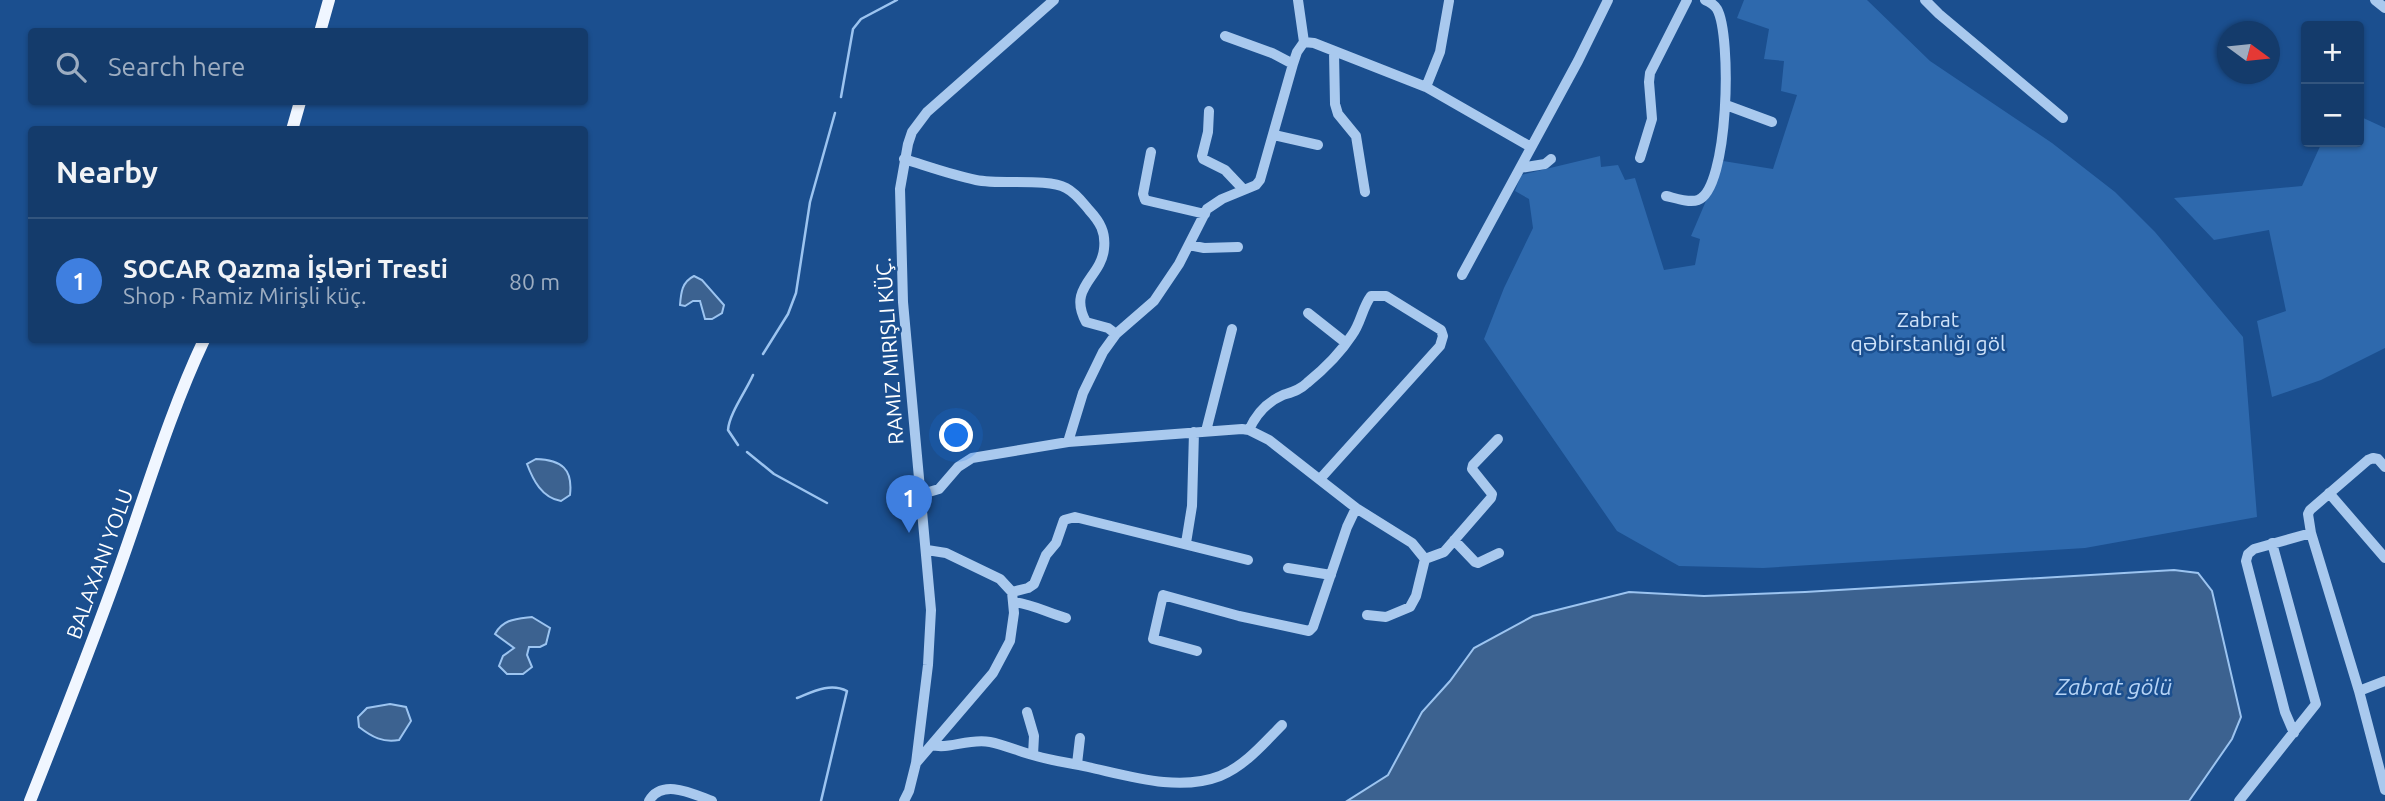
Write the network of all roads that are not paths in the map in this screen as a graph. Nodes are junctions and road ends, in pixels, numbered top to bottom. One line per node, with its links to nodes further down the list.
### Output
1 (329, 0): 9 (main road)
2 (1054, 0): 26 (street, RAMIZ MIRIŞLI KÜÇ.)
3 (1298, 0): 11 (street)
4 (1608, 0): 23 (street)
5 (1687, 0): 25 (street)
6 (1705, 0): 16 (street)
7 (1925, 0): 18 (street)
8 (1449, 1): 14 (street)
9 (321, 28)
10 (1225, 36): 13 (street)
11 (1304, 42): 12 (street); 13 (street)
12 (1335, 52): 14 (street); 30 (street)
13 (1293, 64): 21 (street)
14 (1426, 87): 23 (street)
15 (299, 105): 20 (main road)
16 (1726, 105): 19 (street); 31 (street)
17 (1209, 111): 29 (street)
18 (2063, 118)
19 (1772, 122)
20 (293, 126)
21 (1275, 135): 22 (street); 29 (street)
22 (1318, 145)
23 (1531, 148): 28 (street)
24 (1151, 152): 32 (street)
25 (1640, 158)
26 (904, 159): 38 (street); 48 (street, RAMIZ MIRIŞLI KÜÇ.)
27 (1551, 159): 28 (street)
28 (1520, 168): 35 (street)
29 (1243, 189): 32 (street)
30 (1365, 192)
31 (1666, 196)
32 (1205, 214): 33 (street)
33 (1189, 245): 34 (street); 38 (street)
34 (1238, 247)
35 (1462, 275)
36 (1308, 313): 40 (street)
37 (1232, 329): 42 (street)
38 (1116, 334): 44 (street)
39 (203, 343): 76 (main road)
40 (1346, 343): 41 (street); 46 (street)
41 (1250, 429): 42 (street); 46 (street)
42 (1200, 431): 44 (street); 52 (street)
43 (1498, 439): 51 (street)
44 (1068, 442): 48 (street)
45 (2385, 467): 47 (street)
46 (1320, 479): 49 (street)
47 (2329, 493): 50 (street); 56 (street)
48 (922, 494): 54 (street, RAMIZ MIRIŞLI KÜÇ.)
49 (1356, 508): 57 (street); 60 (street)
50 (2311, 533): 53 (street); 66 (street)
51 (1454, 540): 55 (street); 57 (street)
52 (1186, 543): 58 (street); 61 (street)
53 (2273, 543): 69 (street); 69 (street)
54 (927, 550): 61 (street); 73 (street, RAMIZ MIRIŞLI KÜÇ.)
55 (1499, 553)
56 (2385, 558)
57 (1425, 559): 62 (street)
58 (1248, 560)
59 (1288, 568): 60 (street)
60 (1331, 575): 64 (street)
61 (1013, 597): 63 (street); 71 (street)
62 (1367, 615)
63 (1066, 618)
64 (1196, 650)
65 (2385, 681): 66 (street)
66 (2359, 691): 75 (street)
67 (1027, 712): 72 (street)
68 (1282, 725): 74 (street)
69 (2294, 733): 80 (street)
70 (1080, 738): 74 (street)
71 (932, 745): 72 (street); 73 (street)
72 (1033, 755): 74 (street)
73 (916, 763): 79 (street, RAMIZ MIRIŞLI KÜÇ.)
74 (1077, 764)
75 (2385, 790)
76 (30, 801)
77 (649, 801): 78 (street)
78 (712, 801)
79 (904, 801)
80 (2239, 801)

